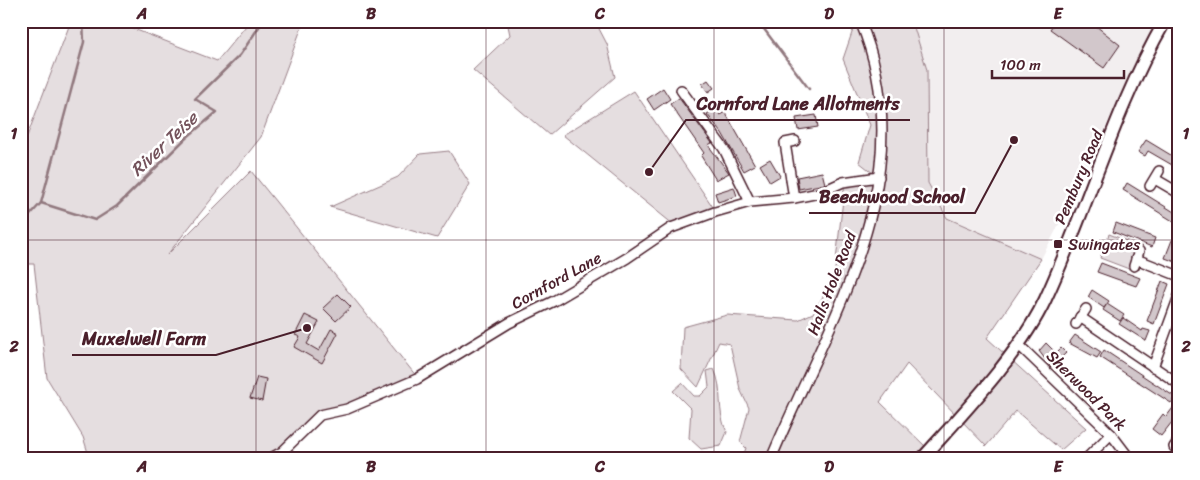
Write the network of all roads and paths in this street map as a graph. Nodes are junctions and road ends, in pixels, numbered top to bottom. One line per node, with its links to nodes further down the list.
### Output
1 (860, 21): 5 (street, Halls Hole Road)
2 (1165, 21): 14 (main road, Pembury Road)
3 (681, 90): 9 (street)
4 (795, 141): 8 (street)
5 (879, 177): 8 (street, Cornford Lane); 19 (street, Halls Hole Road)
6 (1155, 179): 7 (street)
7 (1179, 193)
8 (794, 198): 9 (street, Cornford Lane)
9 (750, 202): 18 (street, Cornford Lane)
10 (1137, 259): 11 (street)
11 (1179, 276)
12 (1179, 296): 15 (street)
13 (1086, 309): 15 (street)
14 (1019, 345): 17 (street, Sherwood Park); 20 (main road, Pembury Road)
15 (1152, 366): 16 (street)
16 (1179, 384)
17 (1111, 434): 21 (street); 22 (street, Sherwood Park)
18 (269, 459)
19 (771, 459)
20 (922, 459)
21 (1086, 459)
22 (1130, 459)

